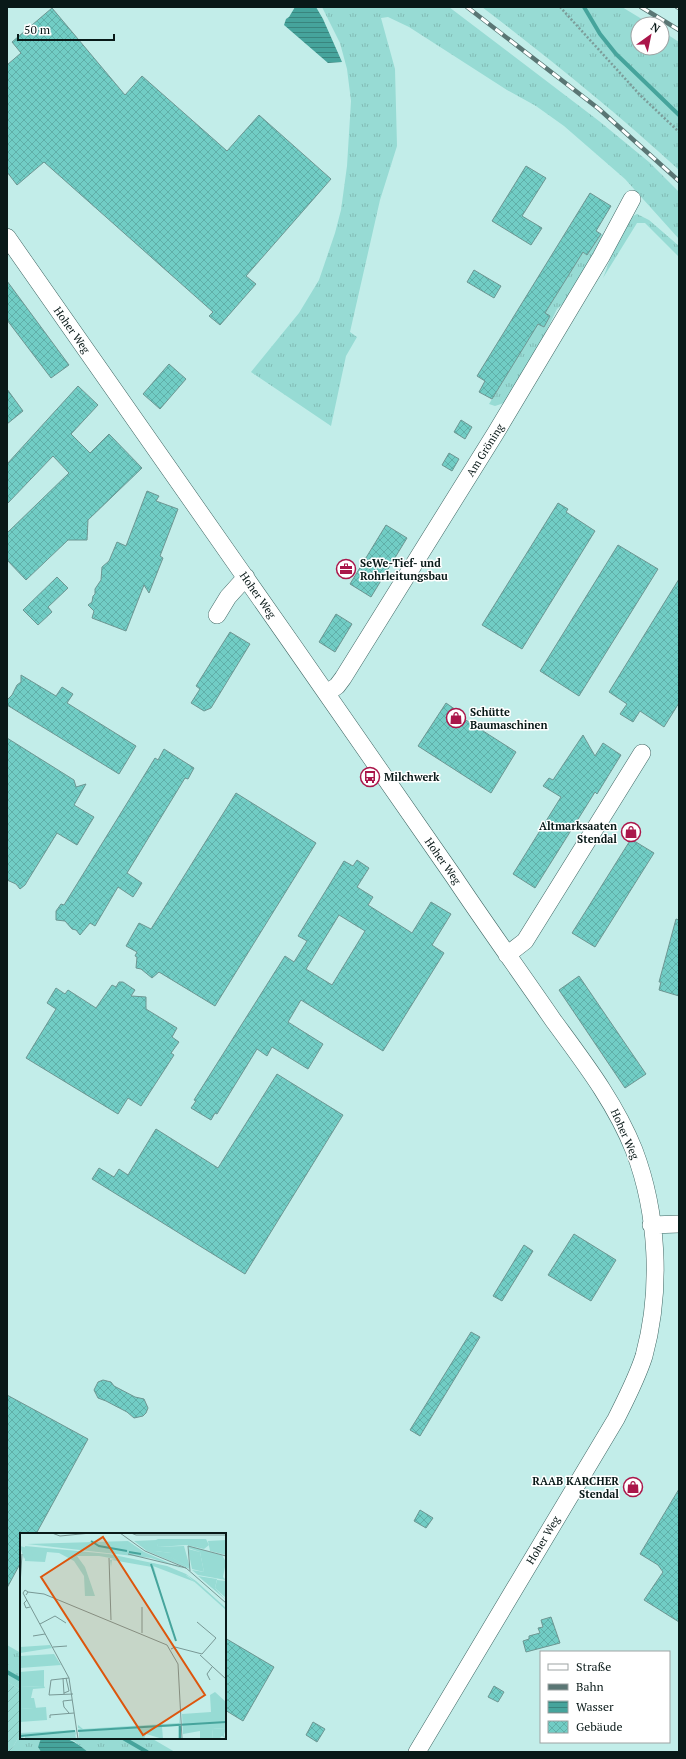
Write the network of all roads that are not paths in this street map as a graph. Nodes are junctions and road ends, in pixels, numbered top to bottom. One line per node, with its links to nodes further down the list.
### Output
1 (632, 199): 5 (street, Am Gröning)
2 (7, 237): 3 (street, Hoher Weg)
3 (246, 577): 4 (street); 5 (street, Hoher Weg)
4 (217, 615)
5 (327, 693): 7 (street, Hoher Weg)
6 (642, 753): 7 (street)
7 (507, 955): 9 (street, Hoher Weg)
8 (679, 1224): 9 (street)
9 (652, 1226): 10 (street, Hoher Weg)
10 (417, 1752)

